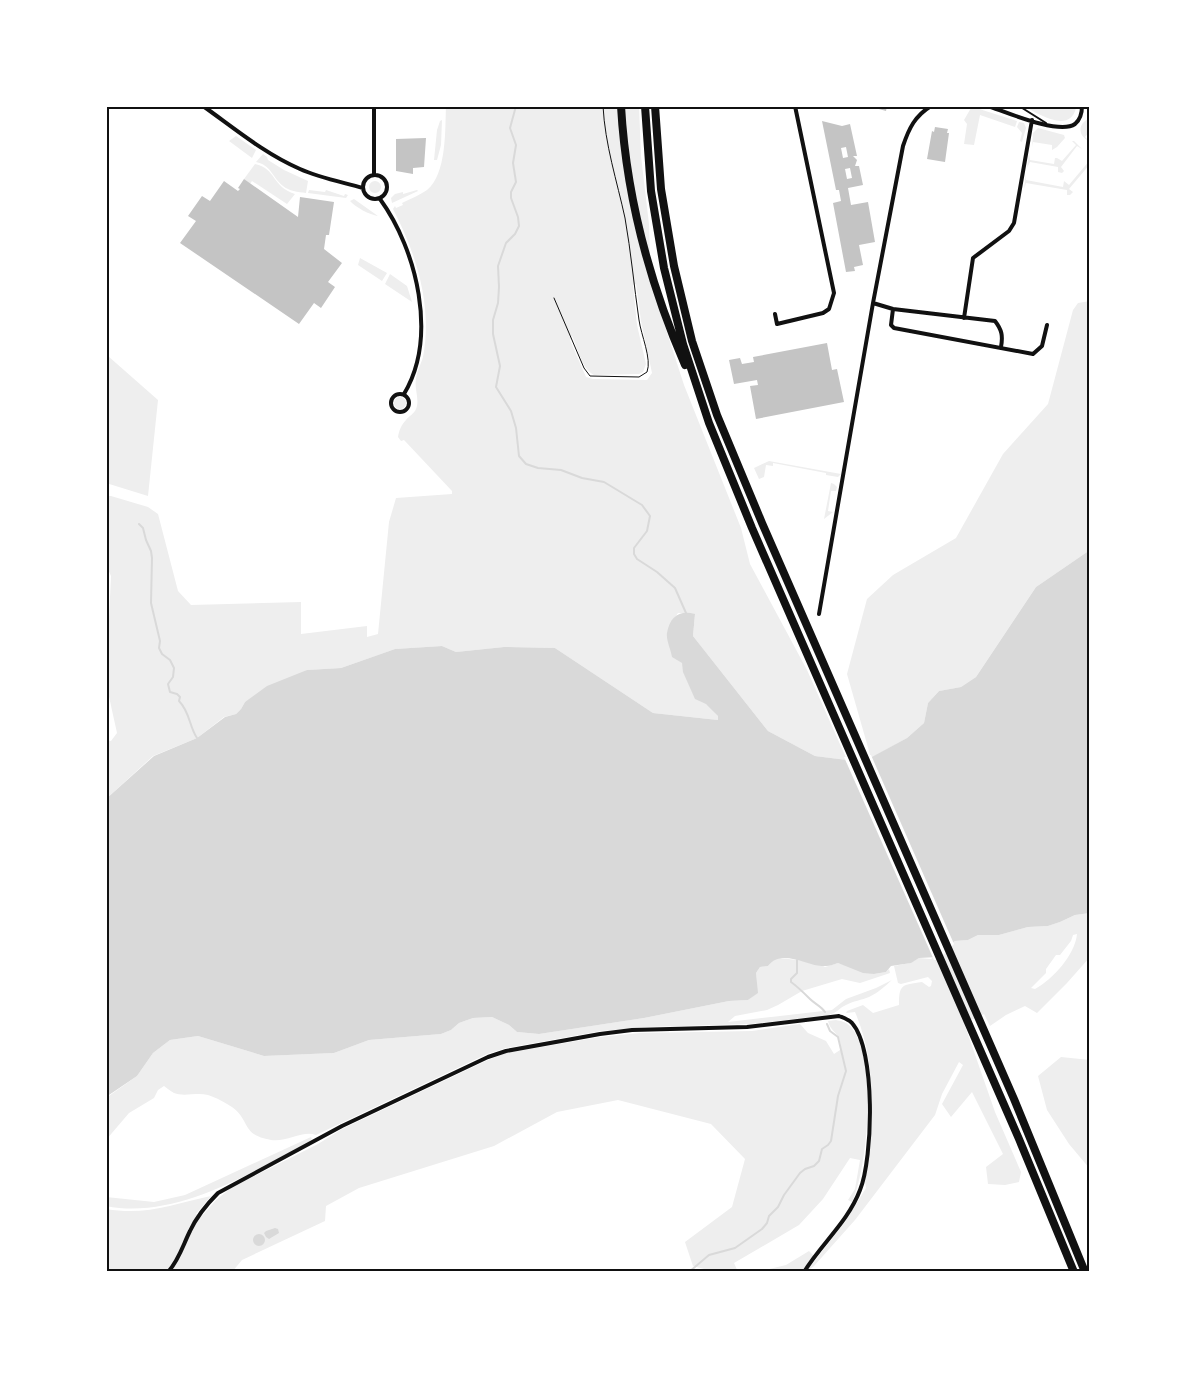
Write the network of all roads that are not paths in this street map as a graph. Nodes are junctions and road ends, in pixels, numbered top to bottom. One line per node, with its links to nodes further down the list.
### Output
1 (203, 106): 14 (street)
2 (374, 106): 13 (street)
3 (621, 106): 23 (highway)
4 (645, 106): 23 (highway)
5 (655, 106): 28 (highway)
6 (795, 106): 18 (street)
7 (931, 106): 16 (street)
8 (988, 106): 11 (street)
9 (1019, 106): 12 (lane)
10 (1082, 106): 12 (street)
11 (1032, 120): 12 (street); 19 (street)
12 (1048, 125)
13 (374, 175): 14 (street); 15 (street)
14 (363, 188): 15 (street)
15 (380, 199): 22 (street)
16 (873, 304): 17 (street); 24 (street)
17 (893, 309): 19 (street); 21 (street)
18 (774, 314)
19 (964, 318): 21 (street)
20 (1047, 325): 21 (street)
21 (1001, 347)
22 (404, 394): 22 (street)
23 (709, 423): 27 (highway)
24 (819, 614)
25 (168, 1272): 26 (street)
26 (804, 1272)
27 (1074, 1272)
28 (1086, 1272)

